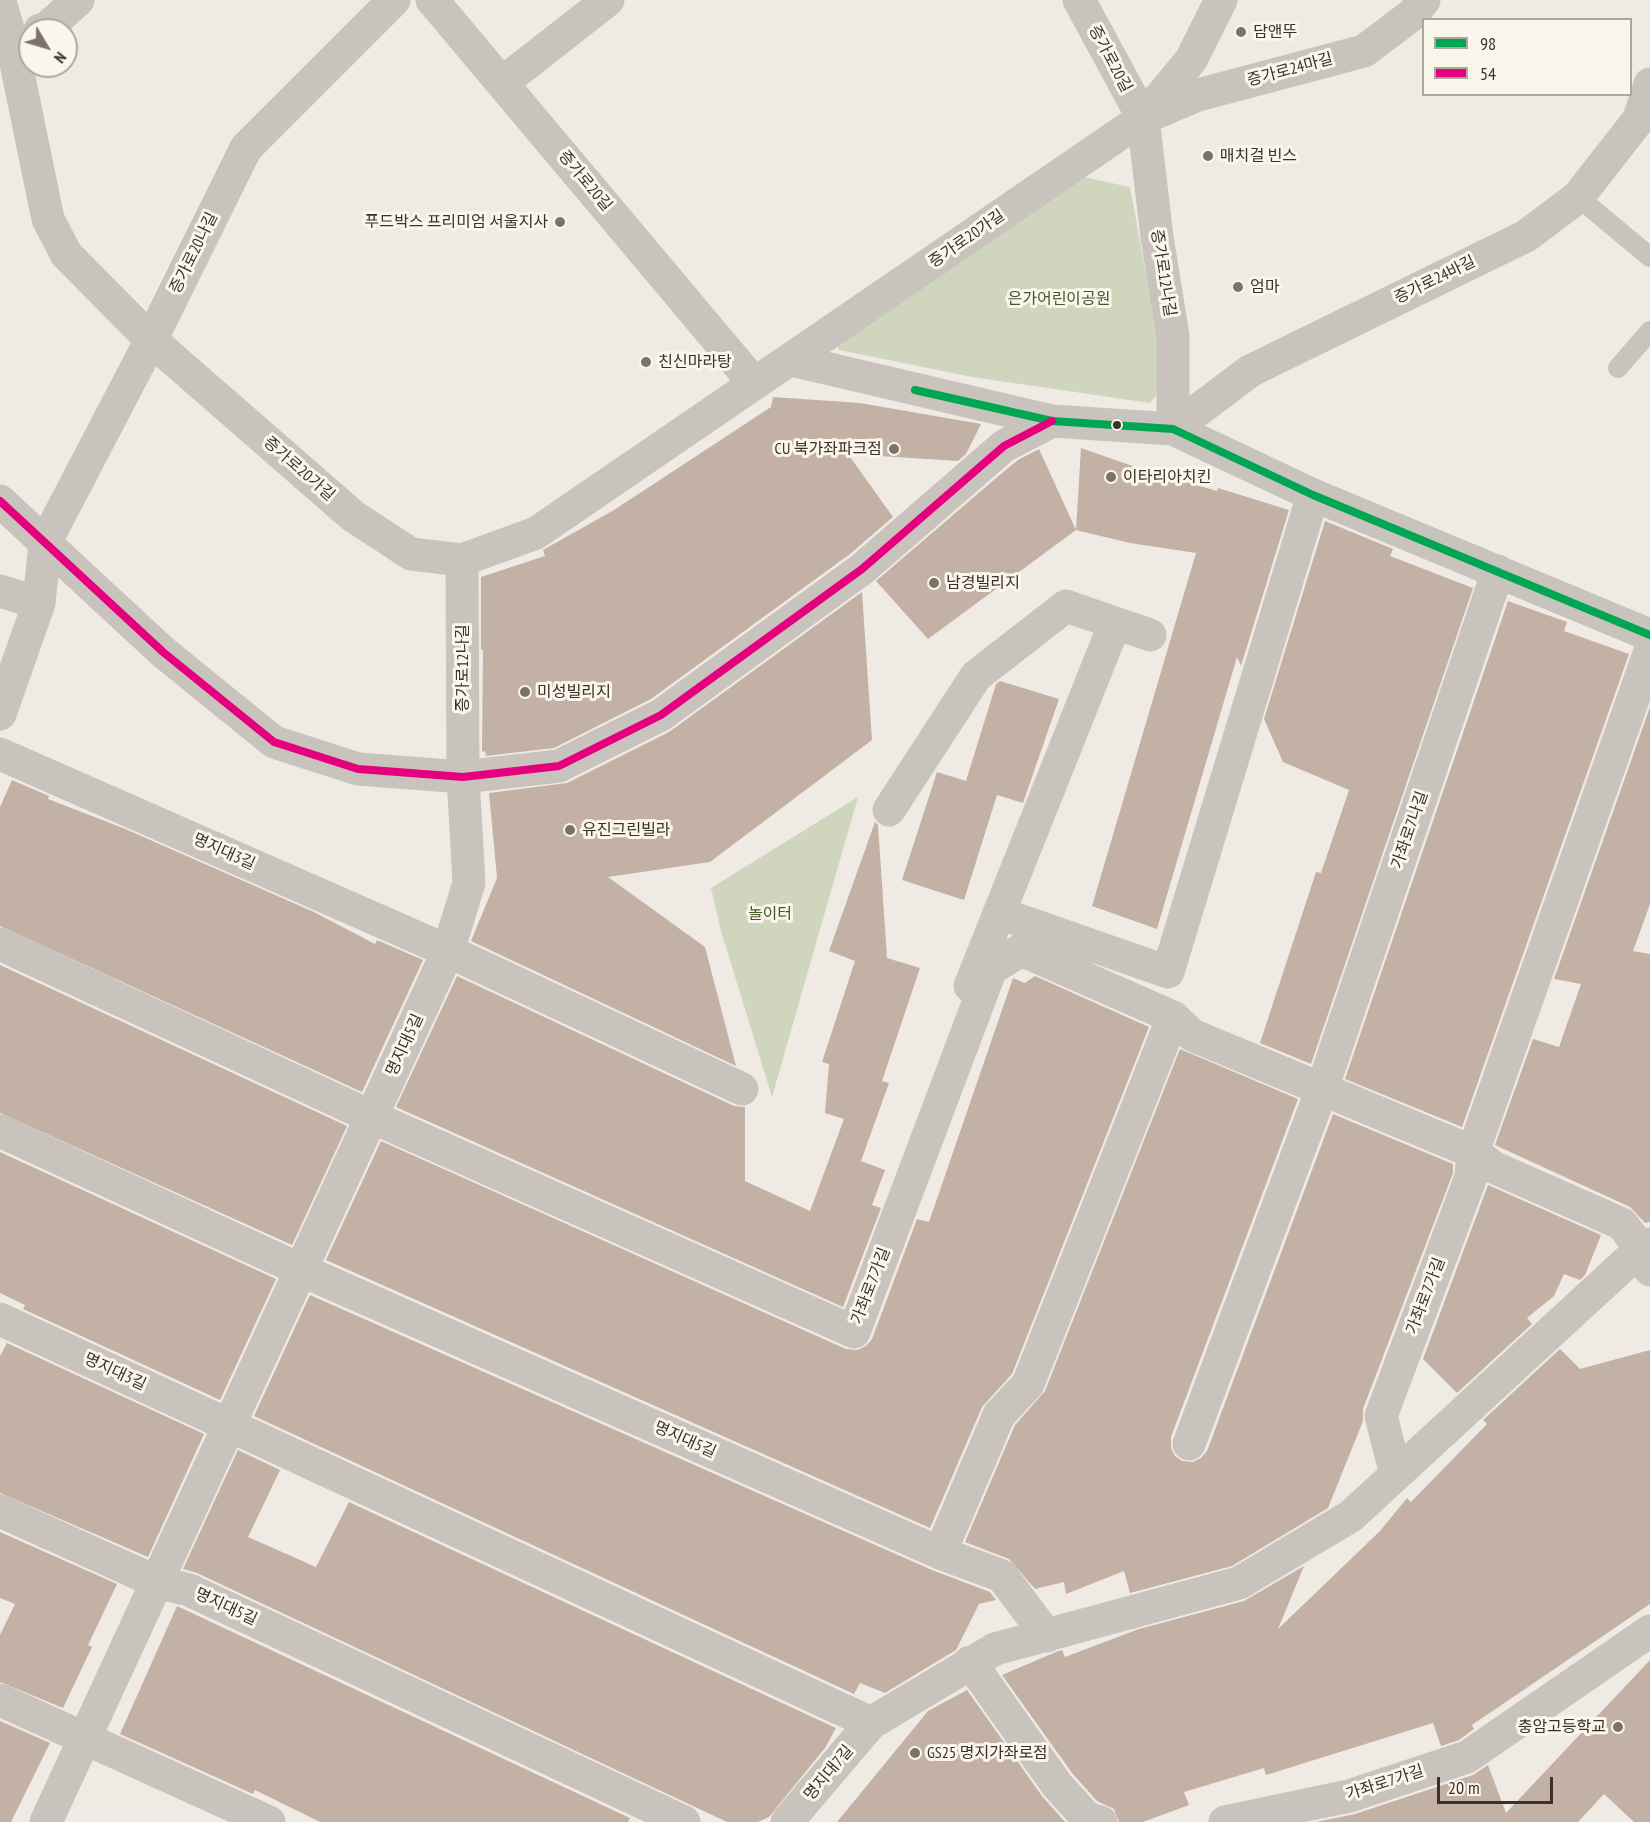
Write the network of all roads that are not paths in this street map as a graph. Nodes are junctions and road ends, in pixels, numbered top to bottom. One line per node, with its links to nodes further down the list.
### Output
1 (78, 0): 9 (street)
2 (394, 0): 19 (street, 증가로20나길)
3 (432, 0): 12 (street)
4 (608, 0): 12 (street)
5 (1079, 0): 14 (street, 증가로20길)
6 (1221, 0): 14 (street)
7 (1424, 0): 14 (street, 증가로24마길)
8 (0, 2): 10 (street, 증가로20가길)
9 (58, 18)
10 (18, 23)
11 (32, 78): 19 (street, 증가로20가길)
12 (502, 83): 22 (street, 증가로20길)
13 (1650, 84): 15 (street, 증가로24바길)
14 (1143, 118): 20 (street, 증가로20가길); 24 (street, 증가로12나길)
15 (1644, 118): 16 (street, 증가로24바길)
16 (1578, 197): 17 (lane); 24 (street, 증가로24바길)
17 (1650, 257)
18 (1650, 331): 21 (lane)
19 (152, 340): 27 (street, 증가로20나길); 28 (street, 증가로20가길)
20 (791, 360): 22 (street, 증가로20가길); 23 (street)
21 (1618, 368)
22 (754, 383): 28 (street, 증가로20가길)
23 (1052, 421): 24 (street); 38 (street)
24 (1173, 429): 25 (street)
25 (1313, 495): 29 (street); 40 (street)
26 (0, 501): 27 (street)
27 (45, 543): 31 (street); 38 (street)
28 (462, 560): 38 (street, 증가로12나길)
29 (1498, 571): 34 (street); 45 (street, 가좌로7나길)
30 (0, 591): 31 (street)
31 (39, 603): 36 (street)
32 (1116, 623): 33 (street); 39 (street); 40 (street)
33 (1150, 635)
34 (1650, 635)
35 (1650, 651): 48 (street)
36 (0, 714)
37 (0, 754): 42 (street, 명지대3길)
38 (463, 777): 42 (street, 명지대5길)
39 (889, 810)
40 (999, 913): 49 (street)
41 (0, 944): 46 (street)
42 (448, 951): 44 (street); 46 (street, 명지대5길)
43 (1173, 1017): 45 (street, 가좌로7가길); 46 (street, 가좌로7가길); 57 (street)
44 (742, 1089)
45 (1322, 1089): 48 (street, 가좌로7가길); 54 (street)
46 (372, 1117): 51 (street, 명지대5길)
47 (0, 1131): 51 (street)
48 (1473, 1152): 50 (street, 가좌로7가길); 55 (street, 가좌로7가길)
49 (901, 1161)
50 (1647, 1254): 55 (street, 가좌로7가길)
51 (301, 1270): 53 (street, 명지대5길); 57 (street, 명지대5길)
52 (0, 1319): 53 (street, 명지대3길)
53 (229, 1425): 58 (street, 명지대5길); 63 (street)
54 (1189, 1444)
55 (1396, 1474): 60 (street, 가좌로7가길)
56 (0, 1511): 58 (street)
57 (940, 1553): 60 (street, 명지대5길)
58 (157, 1582): 64 (street, 명지대5길); 67 (street, 명지대5길)
59 (1650, 1630): 70 (street, 가좌로7가길)
60 (1047, 1636): 61 (street, 가좌로7가길)
61 (970, 1662): 63 (street, 가좌로7가길); 69 (street)
62 (0, 1700): 64 (street)
63 (871, 1723): 68 (street, 명지대7길)
64 (85, 1739): 65 (street, 명지대5길); 66 (street)
65 (46, 1822)
66 (269, 1822)
67 (684, 1822)
68 (788, 1822)
69 (1101, 1822)
70 (1225, 1822)

